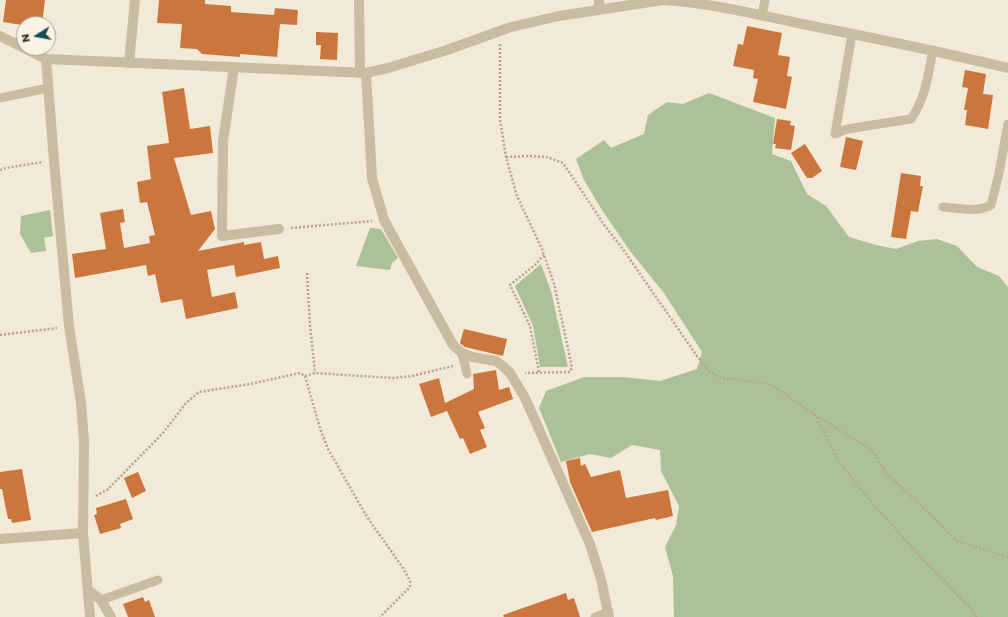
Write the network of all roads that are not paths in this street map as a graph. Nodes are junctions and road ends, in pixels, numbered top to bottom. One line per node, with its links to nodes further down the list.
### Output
1 (135, 0): 10 (street)
2 (359, 0): 13 (street)
3 (764, 0): 5 (lane)
4 (599, 5): 5 (street); 13 (street)
5 (762, 16): 6 (street)
6 (852, 34): 8 (street); 8 (lane)
7 (0, 36): 9 (street)
8 (932, 50): 12 (street)
9 (46, 59): 10 (street); 14 (street)
10 (129, 63): 11 (street)
11 (234, 67): 13 (street); 18 (street)
12 (1008, 68)
13 (363, 73): 19 (street)
14 (48, 88): 15 (lane); 21 (street)
15 (0, 98)
16 (1008, 124): 17 (lane)
17 (943, 207)
18 (279, 229)
19 (463, 359): 20 (lane); 26 (street)
20 (466, 374)
21 (83, 532): 22 (street); 24 (street)
22 (0, 539)
23 (158, 580): 25 (lane)
24 (88, 590): 25 (street); 27 (street)
25 (101, 600): 28 (street)
26 (609, 614): 29 (lane)
27 (90, 617)
28 (111, 617)
29 (595, 617)

